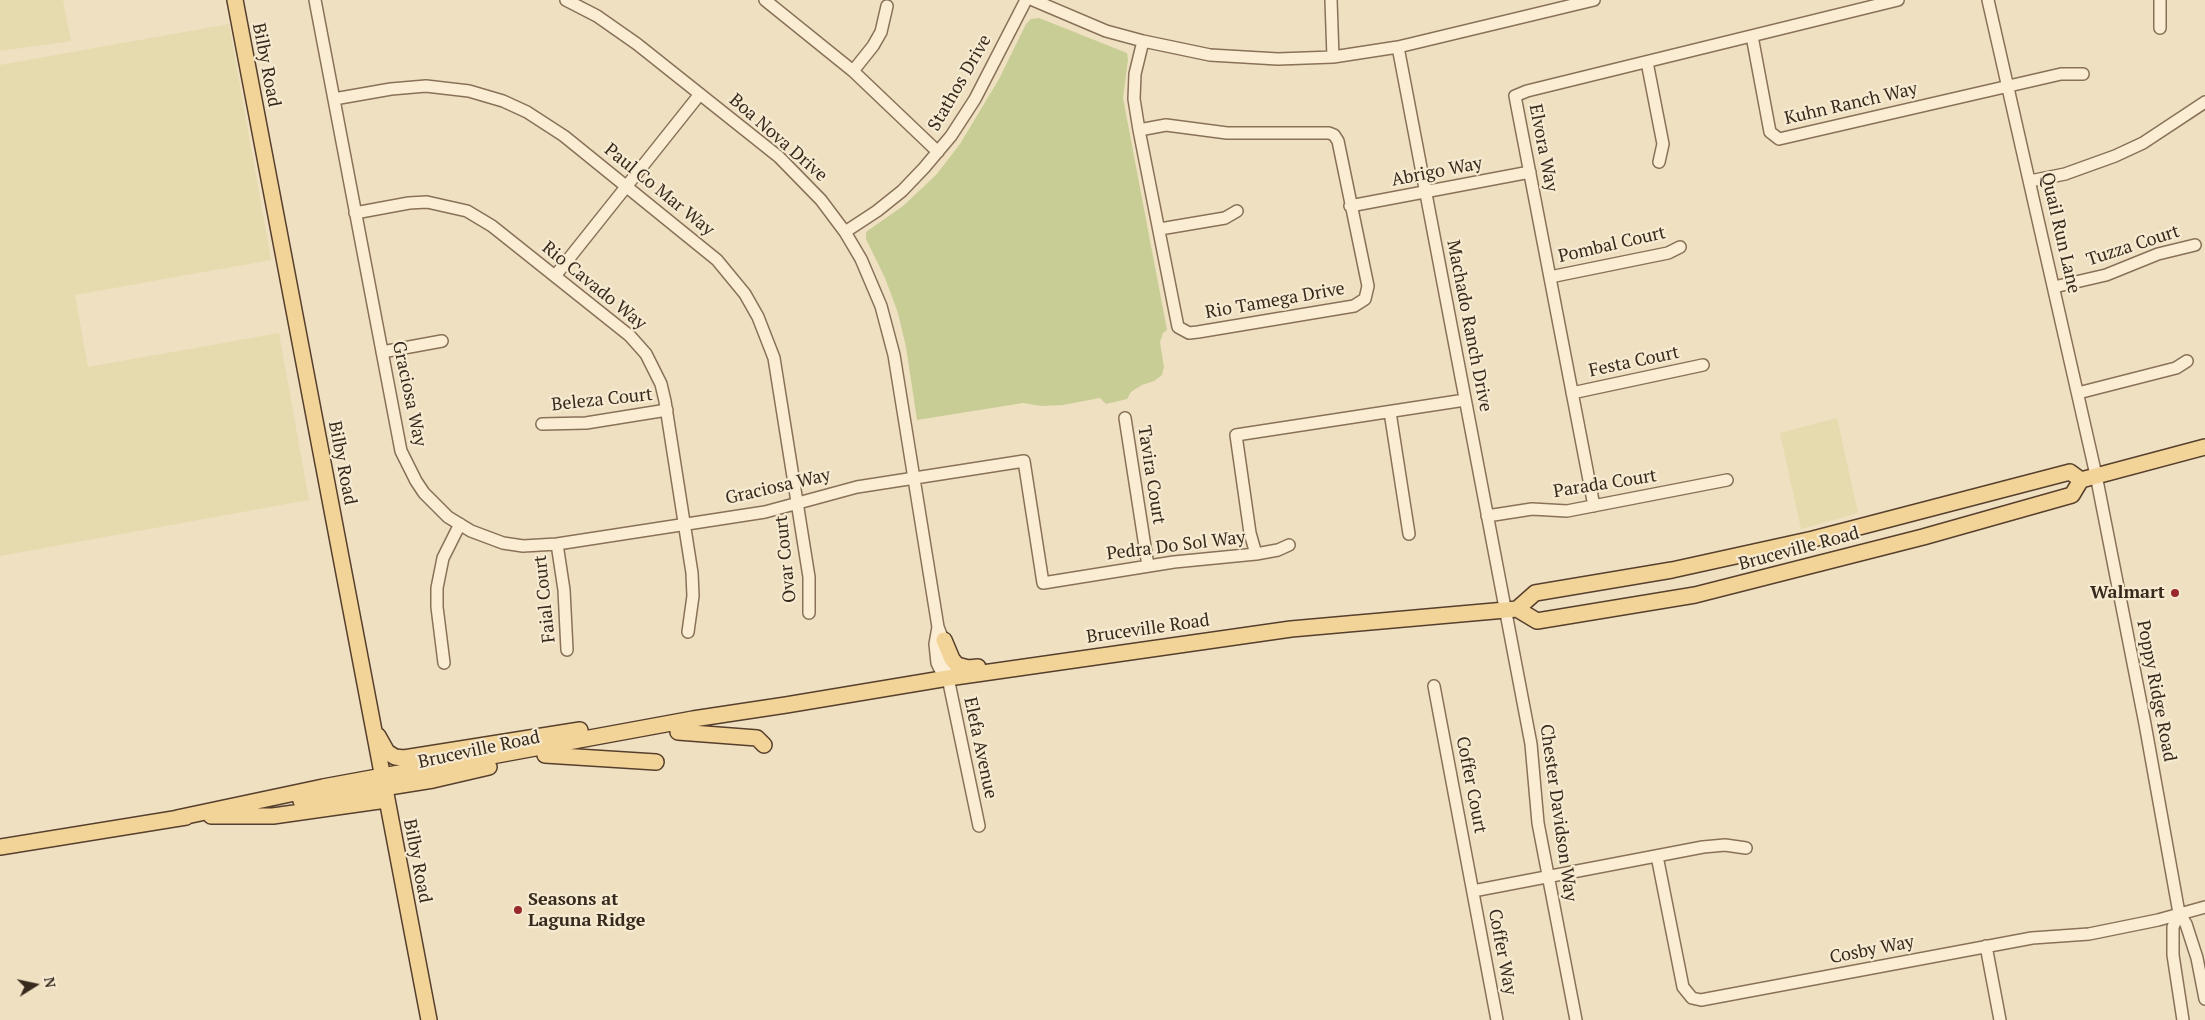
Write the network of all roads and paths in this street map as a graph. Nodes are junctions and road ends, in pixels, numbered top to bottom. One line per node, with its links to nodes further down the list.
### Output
1 (235, 0): 78 (main road, Bilby Road)
2 (315, 0): 24 (street, Graciosa Way)
3 (566, 0): 23 (street, Boa Nova Drive)
4 (765, 0): 20 (street)
5 (1026, 0): 27 (street, Stathos Drive)
6 (1033, 0): 16 (street)
7 (1331, 0): 18 (street)
8 (1594, 0): 12 (street)
9 (1898, 0): 15 (street, Elvora Way)
10 (1988, 0): 22 (street, Quail Run Lane)
11 (2160, 0): 14 (street)
12 (1565, 3): 17 (street)
13 (887, 6): 20 (street)
14 (2160, 28)
15 (1752, 36): 19 (street, Elvora Way); 22 (street, Kuhn Ranch Way)
16 (1143, 41): 18 (street); 26 (street, Rio Tamega Drive)
17 (1398, 47): 18 (street); 32 (street, Machado Ranch Drive)
18 (1333, 57)
19 (1647, 62): 28 (street); 29 (street, Elvora Way)
20 (853, 71): 27 (street)
21 (2083, 74): 22 (street)
22 (2008, 86): 30 (street, Quail Run Lane)
23 (700, 94): 31 (street); 37 (street, Boa Nova Drive)
24 (334, 99): 31 (street, Paul Co Mar Way); 35 (street, Graciosa Way)
25 (2205, 102): 30 (street)
26 (1139, 130): 33 (street, Rio Tamega Drive); 36 (street, Rio Tamega Drive)
27 (938, 152): 37 (street, Stathos Drive)
28 (1659, 162)
29 (1530, 172): 32 (street, Abrigo Way); 41 (street, Elvora Way)
30 (2030, 181): 42 (street, Quail Run Lane)
31 (627, 186): 40 (street); 58 (street, Paul Co Mar Way)
32 (1425, 192): 33 (street, Abrigo Way); 49 (street, Machado Ranch Drive)
33 (1350, 206): 36 (street, Rio Tamega Drive)
34 (1237, 211): 36 (street)
35 (355, 213): 40 (street, Rio Cavado Way); 44 (street, Graciosa Way)
36 (1160, 229)
37 (845, 232): 56 (street, Boa Nova Drive)
38 (2194, 245): 42 (street, Tuzza Court)
39 (1680, 247): 41 (street, Pombal Court)
40 (555, 276): 50 (street, Rio Cavado Way)
41 (1550, 277): 48 (street, Elvora Way)
42 (2054, 287): 47 (street, Quail Run Lane)
43 (442, 341): 44 (street)
44 (382, 352): 61 (street, Graciosa Way)
45 (2187, 361): 47 (street)
46 (1703, 365): 48 (street, Festa Court)
47 (2078, 392): 55 (street, Quail Run Lane)
48 (1572, 393): 59 (street, Elvora Way)
49 (1465, 400): 51 (street, Pedra Do Sol Way); 60 (street, Machado Ranch Drive)
50 (667, 410): 53 (street, Beleza Court); 62 (street, Rio Cavado Way)
51 (1390, 412): 63 (street); 66 (street, Pedra Do Sol Way)
52 (1125, 418): 67 (street, Tavira Court)
53 (542, 424)
54 (2205, 447): 55 (main road, Bruceville Road)
55 (2089, 477): 68 (main road, Bruceville Road); 68 (main road, Bruceville Road); 93 (street, Poppy Ridge Road)
56 (914, 478): 58 (street, Graciosa Way); 67 (street, Pedra Do Sol Way); 71 (street, Elefa Avenue)
57 (1727, 480): 59 (street, Parada Court)
58 (798, 502): 62 (street, Graciosa Way); 69 (street, Ovar Court)
59 (1594, 506): 60 (street, Parada Court)
60 (1487, 516): 68 (street, Machado Ranch Drive)
61 (460, 524): 64 (street, Graciosa Way); 73 (street)
62 (684, 524): 64 (street, Graciosa Way); 70 (street, Rio Cavado Way)
63 (1409, 534)
64 (557, 544): 72 (street, Faial Court)
65 (1289, 545): 66 (street)
66 (1256, 554): 67 (street, Pedra Do Sol Way)
67 (1148, 566)
68 (1511, 610): 74 (main road, Bruceville Road); 90 (street, Chester Davidson Way)
69 (809, 613)
70 (688, 632)
71 (941, 634): 74 (main road); 75 (street, Elefa Avenue)
72 (567, 650)
73 (444, 663)
74 (991, 671): 75 (main road, Bruceville Road)
75 (948, 678): 77 (main road, Bruceville Road); 86 (street, Elefa Avenue)
76 (1434, 686): 91 (street, Coffer Court)
77 (786, 705): 79 (main road, Bruceville Road); 80 (main road, Bruceville Road)
78 (371, 721): 79 (main road); 84 (main road, Bilby Road)
79 (650, 727): 84 (main road, Bruceville Road)
80 (678, 732): 81 (main road); 82 (main road, Bruceville Road)
81 (764, 745)
82 (545, 754): 83 (main road); 84 (main road, Bruceville Road)
83 (656, 762)
84 (384, 788): 85 (main road, Bruceville Road); 85 (main road, Bruceville Road); 94 (main road, Bilby Road)
85 (177, 818): 87 (main road, Bruceville Road)
86 (978, 826)
87 (0, 847)
88 (1746, 848): 89 (street)
89 (1657, 856): 90 (street); 95 (street, Cosby Way)
90 (1548, 876): 91 (street); 100 (street, Chester Davidson Way)
91 (1473, 891): 99 (street, Coffer Way)
92 (2205, 907): 93 (street, Cosby Way)
93 (2179, 913): 95 (street, Cosby Way); 96 (street, Poppy Ridge Road); 102 (street, Poppy Ridge Road)
94 (411, 932): 97 (main road, Bilby Road); 98 (main road, Bilby Road)
95 (1986, 946): 101 (street)
96 (2205, 998)
97 (421, 1020)
98 (429, 1020)
99 (1497, 1020)
100 (1576, 1020)
101 (2000, 1020)
102 (2184, 1020)

